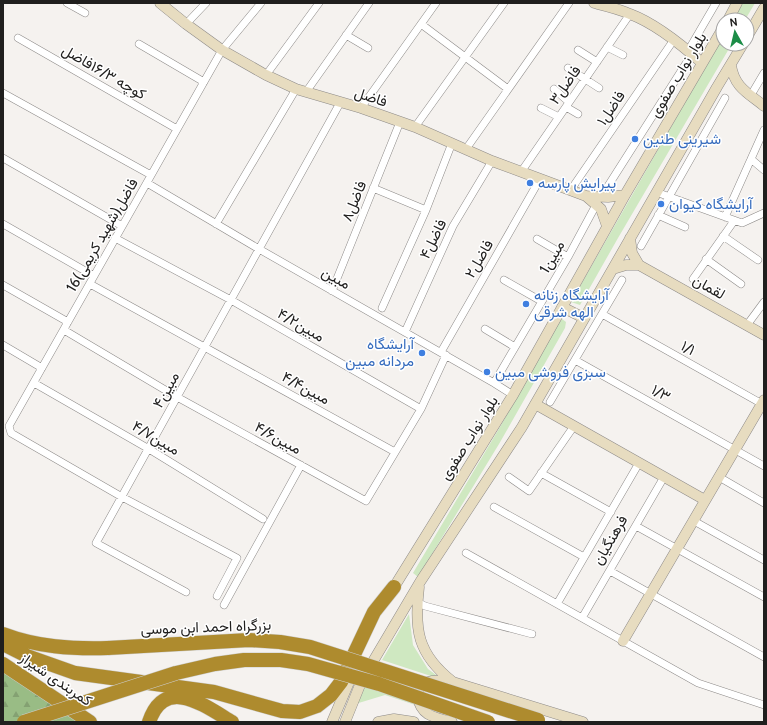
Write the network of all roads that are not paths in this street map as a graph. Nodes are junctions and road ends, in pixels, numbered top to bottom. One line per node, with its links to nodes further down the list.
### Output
1 (67, 3): 15 (street)
2 (160, 3): 18 (main road, فاضل)
3 (206, 3): 18 (street)
4 (261, 3): 27 (street, 16فاضل(شهید کریمی))
5 (319, 3): 38 (street)
6 (369, 3): 20 (street)
7 (436, 3): 19 (street)
8 (504, 3): 32 (street)
9 (569, 3): 44 (street)
10 (594, 3): 16 (main road)
11 (716, 3): 30 (street, 1مبین)
12 (737, 3): 14 (main road)
13 (764, 8): 17 (main road)
14 (732, 12)
15 (85, 13)
16 (630, 14): 22 (main road); 25 (street, ۳فاضل)
17 (755, 23)
18 (186, 24): 27 (main road, فاضل)
19 (421, 24): 32 (street); 53 (street)
20 (346, 35): 26 (street); 46 (street)
21 (18, 38): 59 (street, کوچه ۱۶/۳فاضل)
22 (673, 41): 30 (main road); 72 (street, ۱فاضل)
23 (715, 41): 34 (main road, بلوار نواب صفوی)
24 (139, 44): 40 (street)
25 (608, 47): 31 (street); 33 (street, ۳فاضل)
26 (368, 48)
27 (222, 50): 38 (main road, فاضل); 40 (street, 16فاضل(شهید کریمی))
28 (578, 50): 33 (street)
29 (738, 52): 35 (main road)
30 (690, 53): 34 (main road); 76 (street, 1مبین)
31 (623, 55)
32 (466, 57): 44 (street); 58 (street)
33 (597, 62): 39 (street, ۳فاضل)
34 (702, 63): 74 (main road, بلوار نواب صفوی)
35 (731, 65): 41 (main road); 42 (main road)
36 (568, 68): 39 (street)
37 (764, 73): 48 (street)
38 (266, 75): 46 (main road, فاضل)
39 (585, 79): 43 (street); 51 (street, ۳فاضل)
40 (204, 82): 59 (street, 16فاضل(شهید کریمی))
41 (717, 87): 42 (main road); 73 (main road)
42 (739, 87): 48 (main road)
43 (599, 88)
44 (508, 89): 62 (street)
45 (554, 89): 51 (street)
46 (301, 91): 50 (main road, فاضل); 84 (street)
47 (3, 93): 68 (street)
48 (751, 95): 52 (main road)
49 (725, 98): 75 (street)
50 (340, 103): 53 (main road, فاضل); 93 (street, ۴مبین)
51 (567, 105): 55 (street); 56 (street, ۳فاضل)
52 (764, 106)
53 (360, 108): 57 (main road, فاضل)
54 (541, 108): 56 (street)
55 (578, 114)
56 (559, 117): 67 (street, ۳فاضل)
57 (400, 122): 58 (main road, فاضل); 71 (street, ۸فاضل)
58 (415, 127): 61 (main road, فاضل)
59 (177, 129): 68 (street, 16فاضل(شهید کریمی))
60 (764, 130): 64 (street)
61 (452, 143): 62 (main road, فاضل); 77 (street)
62 (466, 149): 65 (main road, فاضل)
63 (3, 158): 85 (street)
64 (751, 159): 66 (street); 80 (street)
65 (492, 161): 67 (main road, فاضل); 118 (street, ۴فاضل)
66 (764, 170)
67 (521, 172): 69 (main road, فاضل)
68 (151, 175): 70 (street, 16فاضل(شهید کریمی))
69 (540, 179): 72 (main road, فاضل); 123 (street, ۲فاضل)
70 (147, 183): 84 (street, مبین); 85 (street, 16فاضل(شهید کریمی))
71 (373, 188): 77 (street); 106 (street, ۸فاضل)
72 (570, 190): 76 (main road, فاضل)
73 (656, 192): 75 (street); 90 (main road)
74 (625, 195): 76 (main road); 86 (main road, بلوار نواب صفوی)
75 (668, 197): 78 (street); 80 (street)
76 (598, 201): 86 (main road, فاضل); 94 (street, 1مبین)
77 (426, 210): 111 (street)
78 (658, 215): 87 (street); 92 (street)
79 (760, 215): 81 (street); 82 (street)
80 (725, 217): 81 (street)
81 (734, 221): 88 (street)
82 (764, 222)
83 (3, 224): 99 (street)
84 (216, 224): 93 (street, مبین)
85 (122, 226): 89 (street, 16فاضل(شهید کریمی))
86 (607, 226): 110 (main road, بلوار نواب صفوی)
87 (685, 227)
88 (723, 236): 95 (street); 96 (street)
89 (115, 238): 99 (street, 16فاضل(شهید کریمی)); 107 (street, ۴/۲مبین)
90 (630, 238): 97 (main road); 98 (main road)
91 (536, 239): 94 (street)
92 (641, 246)
93 (259, 249): 106 (street, مبین); 107 (street, ۴مبین)
94 (568, 257): 108 (street, 1مبین)
95 (706, 259): 100 (street); 104 (street)
96 (758, 260)
97 (639, 265): 98 (main road); 115 (main road, لقمان)
98 (613, 270): 113 (main road)
99 (94, 276): 103 (street, 16فاضل(شهید کریمی))
100 (693, 279)
101 (504, 280): 108 (street)
102 (622, 280): 112 (street)
103 (90, 284): 114 (street, 16فاضل(شهید کریمی)); 121 (street, ۴/۴مبین)
104 (741, 284)
105 (3, 285): 114 (street)
106 (332, 291): 118 (street, مبین)
107 (231, 300): 121 (street, ۴مبین); 133 (street, ۴/۲مبین)
108 (541, 301): 122 (street, 1مبین)
109 (764, 302): 115 (street)
110 (562, 307): 113 (main road); 128 (main road, بلوار نواب صفوی)
111 (382, 308)
112 (602, 314): 124 (street); 131 (street, ۱/۱)
113 (584, 318): 132 (main road)
114 (68, 322): 117 (street, 16فاضل(شهید کریمی))
115 (746, 326): 119 (main road, لقمان)
116 (485, 329): 122 (street)
117 (64, 330): 125 (street, 16فاضل(شهید کریمی)); 129 (street, ۴/۶مبین)
118 (405, 332): 123 (street, مبین)
119 (764, 335)
120 (3, 345): 125 (street)
121 (205, 347): 129 (street, ۴مبین); 139 (street, ۴/۴مبین)
122 (515, 347): 127 (street, 1مبین)
123 (444, 354): 127 (street, مبین); 133 (street, ۲فاضل)
124 (575, 360): 130 (street); 138 (street, ۱/۳)
125 (42, 368): 126 (street, 16فاضل(شهید کریمی))
126 (34, 383): 135 (street, 16فاضل(شهید کریمی)); 137 (street, ۴/۷مبین)
127 (494, 383): 128 (street, مبین)
128 (513, 395): 162 (main road, بلوار نواب صفوی)
129 (177, 397): 137 (street, ۴مبین); 141 (street, ۴/۶مبین)
130 (550, 402)
131 (763, 403): 138 (main road)
132 (535, 404): 136 (main road); 161 (main road)
133 (421, 409): 139 (street, ۲فاضل)
134 (3, 418): 135 (street)
135 (10, 422): 147 (street)
136 (574, 426): 140 (main road); 143 (street)
137 (149, 449): 147 (street, ۴مبین); 153 (street, ۴/۷مبین)
138 (735, 449): 142 (street, ۱/۳); 146 (main road)
139 (395, 452): 149 (street, ۲فاضل)
140 (639, 463): 145 (main road); 152 (street)
141 (301, 465): 149 (street, ۴/۶مبین); 169 (street)
142 (764, 466)
143 (542, 473): 144 (street); 152 (street)
144 (509, 476)
145 (664, 477): 148 (main road); 155 (street, فرهنگیان)
146 (719, 477): 148 (main road); 150 (street)
147 (122, 497): 163 (street, ۴مبین); 165 (street)
148 (705, 500): 154 (main road)
149 (366, 501)
150 (764, 503)
151 (494, 507): 158 (street)
152 (611, 512): 158 (street)
153 (263, 519)
154 (694, 521): 156 (main road); 159 (street)
155 (636, 526): 156 (street); 160 (street, فرهنگیان)
156 (677, 549): 164 (main road); 166 (street)
157 (466, 553): 168 (street)
158 (584, 557): 168 (street)
159 (764, 560)
160 (610, 571): 164 (street); 170 (street, فرهنگیان)
161 (420, 582): 167 (main road); 185 (main road)
162 (394, 586): 174 (highway); 184 (main road, بلوار نواب صفوی)
163 (186, 592)
164 (651, 594): 173 (main road); 175 (street)
165 (217, 596)
166 (764, 597)
167 (417, 602): 172 (street); 177 (main road)
168 (557, 604): 170 (street)
169 (224, 605)
170 (582, 618): 173 (street)
171 (3, 634): 179 (highway, بزرگراه احمد ابن موسی, bridge)
172 (532, 634)
173 (623, 641): 178 (street)
174 (3, 644)
175 (764, 657)
176 (3, 664): 181 (highway, کمربندی شیراز)
177 (453, 682): 188 (main road); 190 (main road)
178 (764, 705)
179 (541, 721)
180 (24, 722): 189 (highway, bridge)
181 (90, 722)
182 (148, 722): 183 (highway)
183 (232, 722)
184 (332, 722)
185 (345, 722)
186 (378, 722): 187 (main road)
187 (414, 722)
188 (452, 722)
189 (488, 722)
190 (583, 722)

